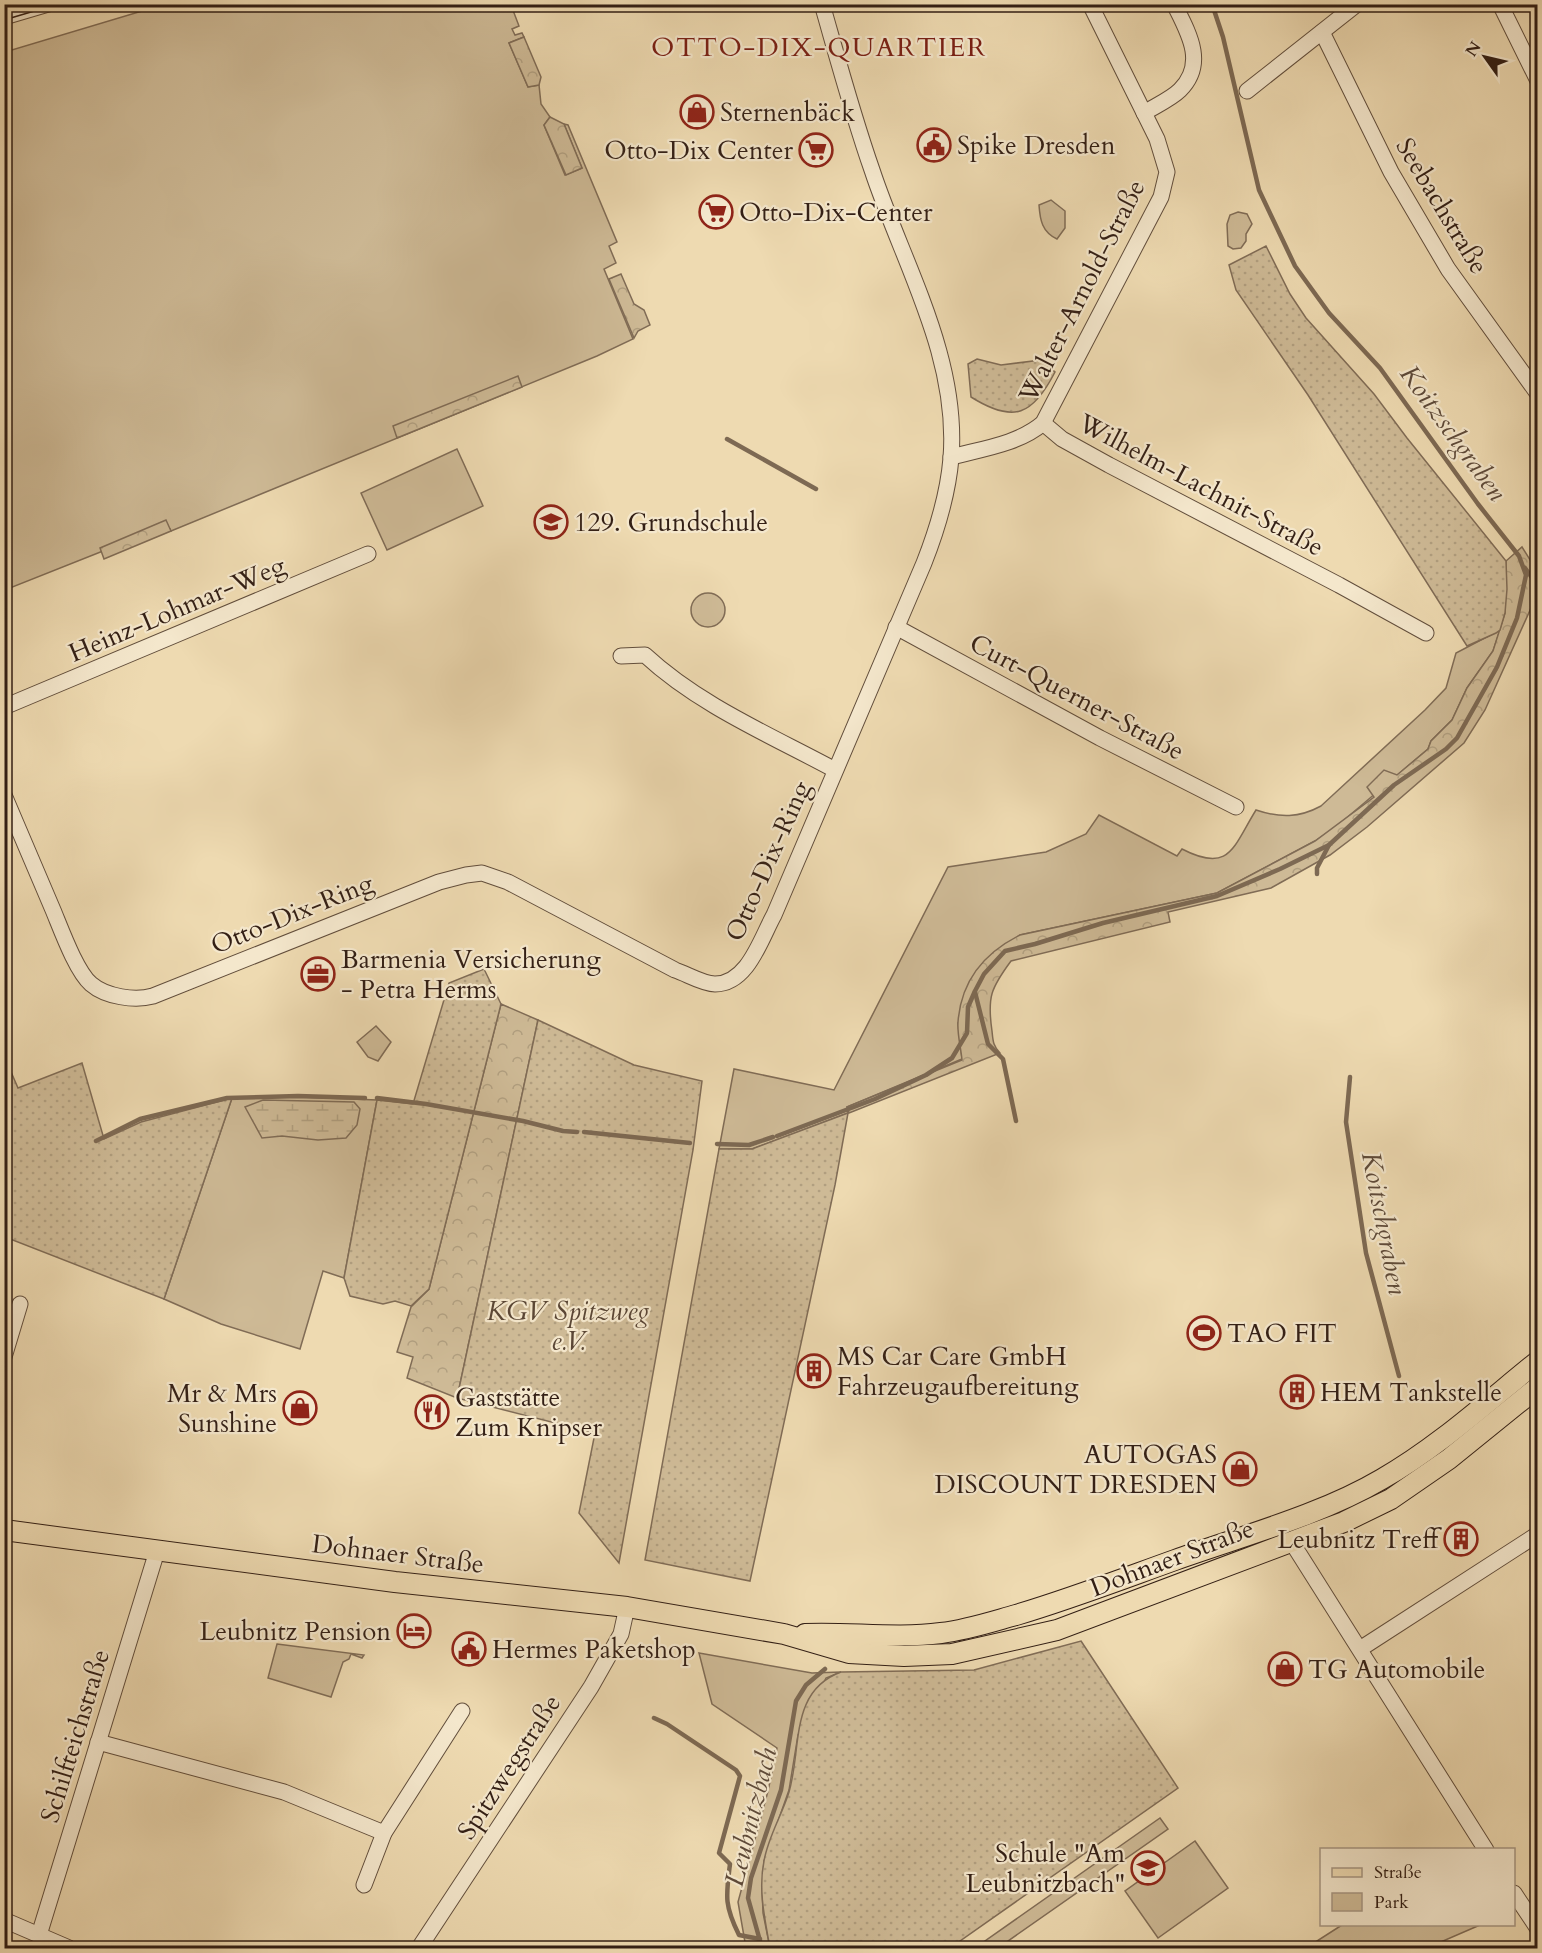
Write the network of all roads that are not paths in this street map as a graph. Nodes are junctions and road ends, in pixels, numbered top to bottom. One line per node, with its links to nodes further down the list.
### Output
1 (48, 4): 7 (street)
2 (822, 4): 14 (street, Otto-Dix-Ring)
3 (1090, 4): 11 (street, Walter-Arnold-Straße)
4 (1174, 4): 11 (street)
5 (1357, 4): 8 (street)
6 (1500, 4): 9 (street)
7 (4, 17)
8 (1322, 32): 10 (street); 12 (street, Seebachstraße)
9 (1538, 81)
10 (1247, 91)
11 (1144, 113): 13 (street, Walter-Arnold-Straße)
12 (1538, 394)
13 (1042, 423): 14 (street, Wilhelm-Lachnit-Straße); 17 (street, Wilhelm-Lachnit-Straße)
14 (951, 457): 16 (street, Otto-Dix-Ring)
15 (368, 554): 19 (street, Heinz-Lohmar-Weg)
16 (896, 627): 20 (street, Otto-Dix-Ring); 22 (street, Curt-Querner-Straße)
17 (1426, 633)
18 (621, 656): 20 (street)
19 (4, 707)
20 (835, 770): 21 (street, Otto-Dix-Ring)
21 (4, 795)
22 (1236, 807)
23 (20, 1304): 24 (street)
24 (4, 1358)
25 (1538, 1361): 32 (main road, Dohnaer Straße)
26 (1538, 1387): 29 (main road, Dohnaer Straße)
27 (4, 1530): 30 (main road, Dohnaer Straße)
28 (1538, 1534): 33 (street)
29 (1291, 1541): 32 (main road, Dohnaer Straße); 33 (street)
30 (157, 1551): 31 (main road, Dohnaer Straße); 35 (street, Schilfteichstraße)
31 (627, 1607): 32 (main road, Dohnaer Straße); 45 (street, Spitzwegstraße)
32 (784, 1634)
33 (1360, 1649): 37 (street)
34 (462, 1711): 36 (street)
35 (98, 1742): 36 (street); 43 (street, Schilfteichstraße)
36 (384, 1833): 38 (street)
37 (1485, 1848)
38 (364, 1885)
39 (1515, 1894): 40 (street)
40 (1532, 1911): 42 (street)
41 (4, 1920): 43 (street)
42 (1538, 1929)
43 (39, 1935): 44 (street)
44 (69, 1948)
45 (419, 1948)

